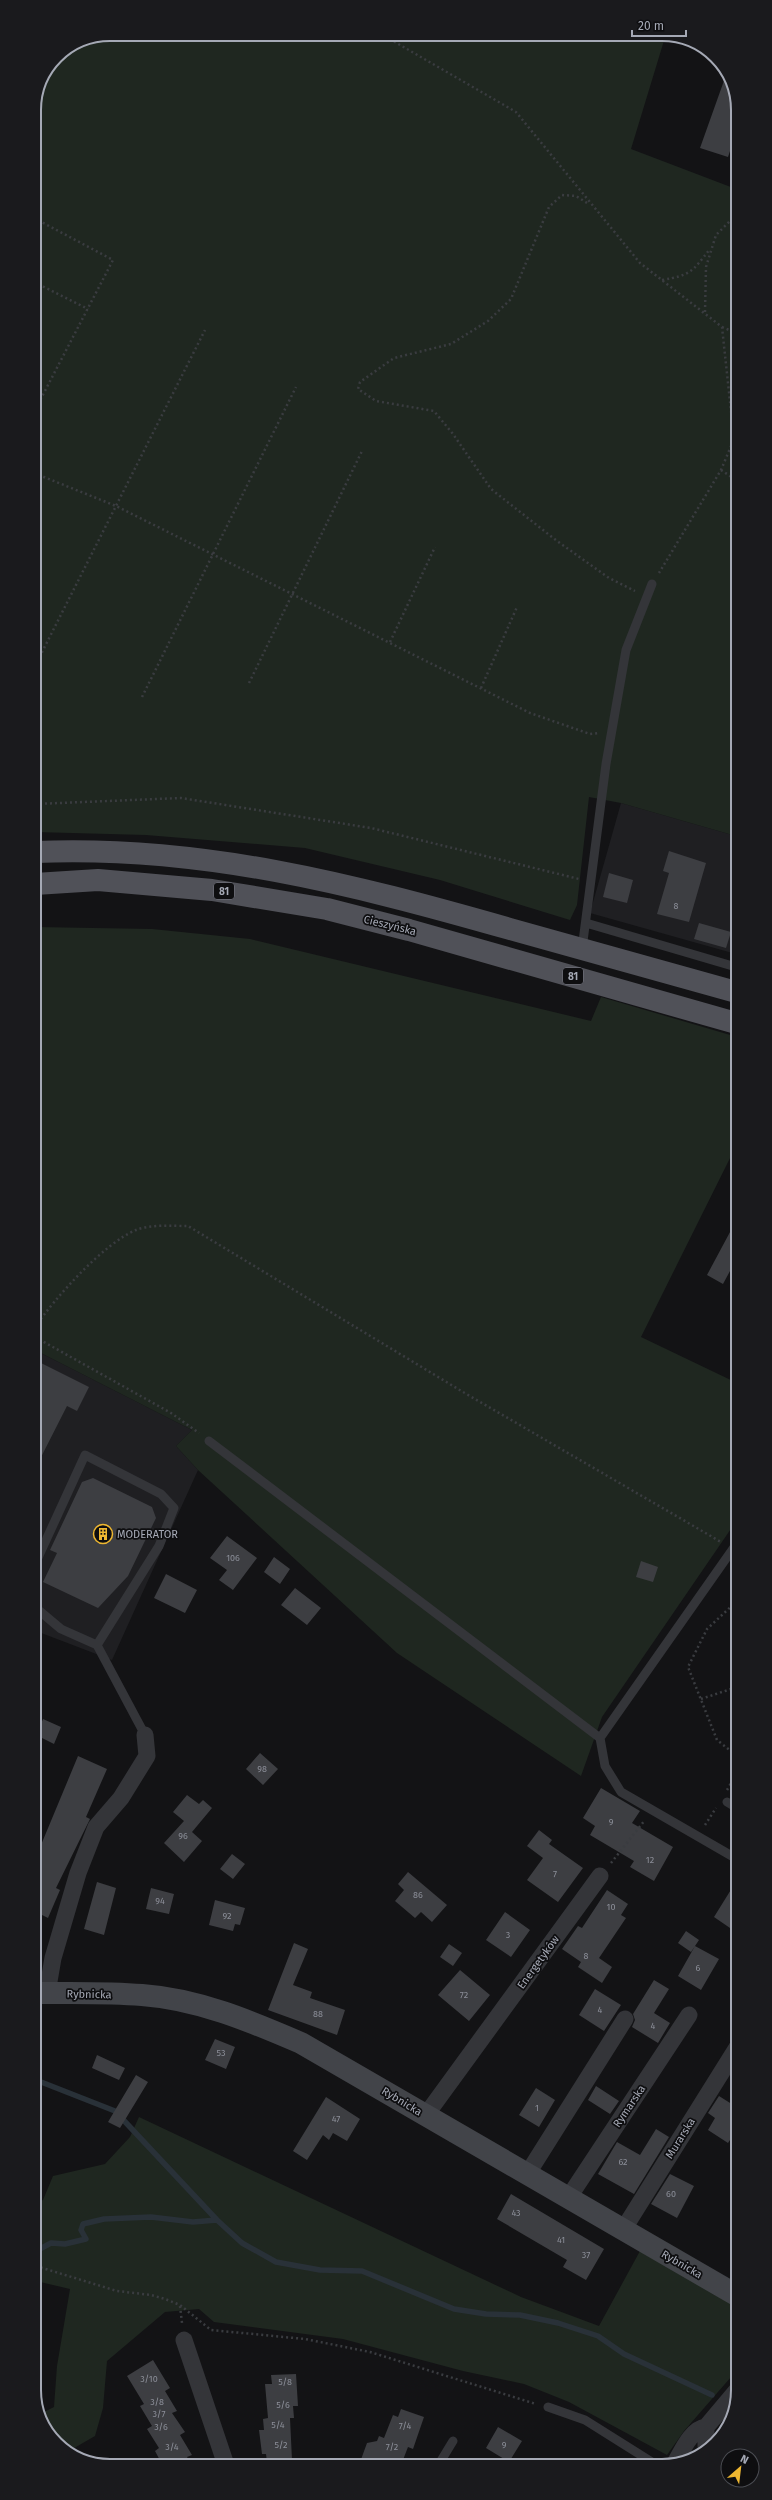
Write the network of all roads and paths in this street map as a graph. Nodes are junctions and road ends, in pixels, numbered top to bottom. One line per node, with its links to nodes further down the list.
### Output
1 (393, 41): 2 (path)
2 (589, 204): 6 (path); 26 (path)
3 (731, 220): 5 (path)
4 (41, 222): 8 (path)
5 (712, 248): 6 (path); 9 (path)
6 (662, 280): 9 (path)
7 (41, 286): 8 (path)
8 (88, 309): 14 (path)
9 (704, 312): 10 (path)
10 (722, 327): 12 (path); 15 (path)
11 (205, 330): 21 (path)
12 (731, 331)
13 (296, 387): 23 (path)
14 (41, 398)
15 (731, 411)
16 (731, 446): 18 (path)
17 (362, 451): 25 (path)
18 (721, 470): 20 (path); 24 (path)
19 (41, 476): 21 (path)
20 (731, 477)
21 (116, 506): 23 (path); 29 (path)
22 (436, 546): 28 (path)
23 (213, 554): 25 (path); 32 (path)
24 (652, 584): 26 (lane)
25 (293, 594): 28 (path); 30 (path)
26 (647, 597): 33 (lane)
27 (518, 607): 31 (path)
28 (390, 642): 31 (path)
29 (41, 654)
30 (249, 683)
31 (481, 688): 33 (path)
32 (142, 697)
33 (611, 731): 36 (lane)
34 (41, 804): 36 (path)
35 (41, 852): 39 (main road)
36 (591, 882): 38 (lane)
37 (41, 884): 42 (main road, Cieszyńska / 81)
38 (586, 923): 39 (lane); 40 (lane)
39 (582, 949): 41 (main road)
40 (731, 966)
41 (731, 991)
42 (731, 1022)
43 (41, 1319): 46 (path)
44 (41, 1340): 45 (path)
45 (209, 1441): 55 (lane)
46 (731, 1544)
47 (41, 1551): 51 (lane)
48 (731, 1552): 55 (lane)
49 (731, 1607): 53 (path)
50 (41, 1612): 51 (lane)
51 (97, 1645): 54 (lane)
52 (731, 1689): 53 (path)
53 (701, 1699): 56 (path)
54 (145, 1735): 62 (street)
55 (600, 1738): 59 (lane)
56 (731, 1751)
57 (728, 1802): 58 (lane)
58 (731, 1804)
59 (651, 1811): 60 (lane); 61 (path)
60 (731, 1856)
61 (600, 1876): 66 (street, Energetyków)
62 (42, 1993): 66 (street, Rybnicka)
63 (689, 2015): 68 (street, Rymarska)
64 (626, 2019): 67 (street)
65 (731, 2057): 69 (street, Murarska)
66 (426, 2115): 67 (street, Rybnicka)
67 (528, 2173): 68 (street, Rybnicka)
68 (569, 2197): 69 (street, Rybnicka)
69 (623, 2230): 71 (street, Rybnicka)
70 (41, 2268): 74 (path)
71 (731, 2292)
72 (184, 2340): 79 (street)
73 (730, 2398): 75 (street)
74 (548, 2407): 81 (lane)
75 (706, 2427): 77 (street); 78 (street)
76 (453, 2441): 80 (lane)
77 (706, 2443)
78 (679, 2457)
79 (224, 2459)
80 (442, 2459)
81 (647, 2459)

